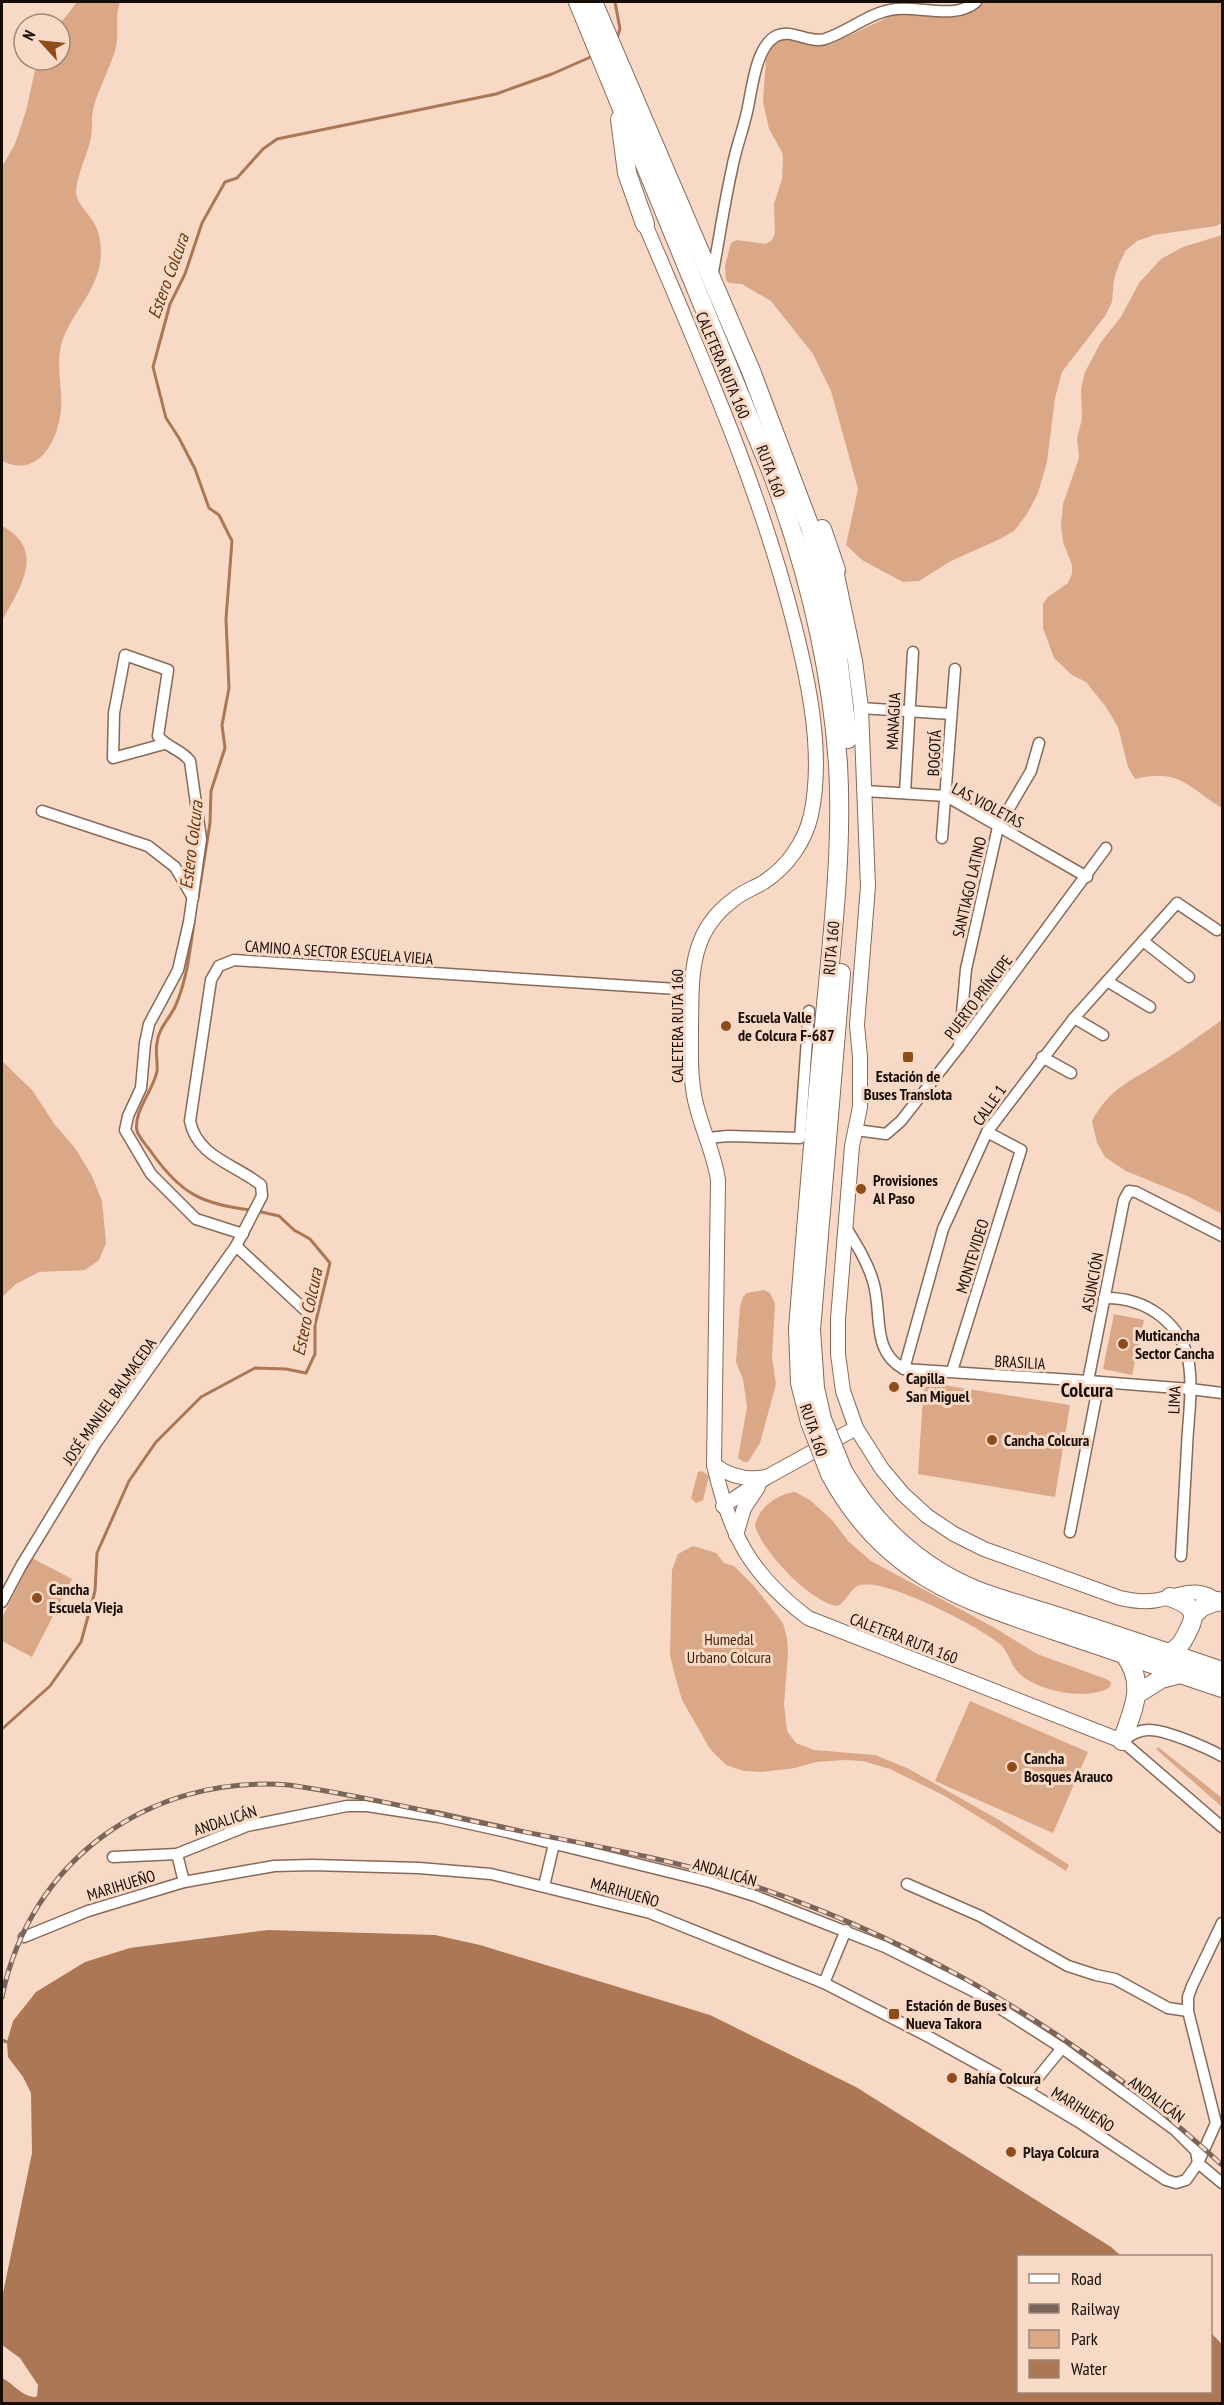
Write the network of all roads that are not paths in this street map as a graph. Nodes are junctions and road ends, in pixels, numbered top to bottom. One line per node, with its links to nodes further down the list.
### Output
1 (578, 2): 4 (highway, RUTA 160)
2 (593, 2): 4 (highway, RUTA 160)
3 (976, 2): 8 (street)
4 (601, 39): 5 (highway, RUTA 160)
5 (609, 57): 6 (highway, RUTA 160); 8 (highway, RUTA 160)
6 (617, 93): 7 (highway); 54 (highway, RUTA 160)
7 (645, 224): 31 (street, CALETERA RUTA 160)
8 (712, 280): 9 (highway, RUTA 160)
9 (791, 472): 10 (highway); 54 (highway, RUTA 160)
10 (836, 570): 13 (street)
11 (913, 652): 14 (street, MANAGUA)
12 (955, 669): 15 (street, BOGOTÁ)
13 (861, 708): 14 (street); 18 (street)
14 (908, 712): 15 (street); 19 (street, MANAGUA)
15 (951, 714): 20 (street, BOGOTÁ)
16 (1039, 743): 22 (street, SANTIAGO LATINO)
17 (164, 744): 17 (street); 26 (street)
18 (865, 791): 19 (street, LAS VIOLETAS); 39 (street)
19 (905, 793): 20 (street, LAS VIOLETAS)
20 (946, 796): 22 (street, LAS VIOLETAS); 23 (street, BOGOTÁ)
21 (42, 811): 26 (street)
22 (998, 827): 25 (street, LAS VIOLETAS); 36 (street, SANTIAGO LATINO)
23 (942, 838)
24 (1106, 848): 25 (street, PUERTO PRÍNCIPE)
25 (1087, 877): 36 (street, PUERTO PRÍNCIPE)
26 (193, 898): 44 (street)
27 (1217, 930): 28 (street, CALLE 1)
28 (1143, 941): 29 (street); 30 (street, CALLE 1)
29 (1189, 977)
30 (1107, 981): 32 (street); 34 (street, CALLE 1)
31 (692, 990): 41 (street, CALETERA RUTA 160); 42 (street, CAMINO A SECTOR ESCUELA VIEJA)
32 (1150, 1007)
33 (808, 1011): 41 (street)
34 (1074, 1018): 35 (street); 37 (street, CALLE 1)
35 (1103, 1035)
36 (959, 1047): 39 (street, PUERTO PRÍNCIPE)
37 (1042, 1057): 38 (street); 40 (street, CALLE 1)
38 (1071, 1073)
39 (856, 1130): 43 (street)
40 (987, 1132): 49 (street, CALLE 1); 50 (street, MONTEVIDEO)
41 (708, 1138): 56 (street, CALETERA RUTA 160)
42 (262, 1196): 44 (street, JOSÉ MANUEL BALMACEDA)
43 (845, 1226): 49 (street); 55 (street)
44 (243, 1234): 46 (street, JOSÉ MANUEL BALMACEDA)
45 (1222, 1236): 47 (street, ASUNCIÓN)
46 (236, 1246): 48 (street); 64 (street, JOSÉ MANUEL BALMACEDA)
47 (1104, 1298): 51 (street, ASUNCIÓN); 52 (street, LIMA)
48 (305, 1310)
49 (904, 1369): 50 (street, BRASILIA)
50 (952, 1371): 51 (street, BRASILIA)
51 (1094, 1381): 52 (street, BRASILIA); 60 (street, ASUNCIÓN)
52 (1190, 1389): 53 (street, BRASILIA); 62 (street, LIMA)
53 (1222, 1393)
54 (816, 1416): 57 (highway, RUTA 160, bridge)
55 (856, 1428): 58 (street); 63 (street)
56 (714, 1465): 58 (street); 59 (street, CALETERA RUTA 160)
57 (836, 1473): 67 (highway, RUTA 160); 68 (highway, RUTA 160)
58 (767, 1477): 59 (street); 61 (street)
59 (723, 1506): 61 (street, CALETERA RUTA 160)
60 (1070, 1532)
61 (736, 1535): 73 (street, CALETERA RUTA 160)
62 (1181, 1556)
63 (1170, 1597): 65 (street); 66 (highway)
64 (2, 1602)
65 (1220, 1603): 66 (highway)
66 (1194, 1615): 67 (highway)
67 (1169, 1653): 69 (highway, RUTA 160)
68 (1124, 1654): 70 (highway, RUTA 160); 72 (highway)
69 (1222, 1671)
70 (1180, 1674): 71 (highway, RUTA 160); 72 (highway)
71 (1222, 1688)
72 (1137, 1694): 73 (highway)
73 (1122, 1741): 74 (street); 75 (street)
74 (1222, 1756)
75 (1222, 1827)
76 (554, 1844): 77 (street, ANDALICÁN); 81 (street); 83 (street, ANDALICÁN)
77 (177, 1854): 78 (street, ANDALICÁN); 79 (street)
78 (112, 1857)
79 (184, 1882): 81 (street, MARIHUEÑO); 84 (street, MARIHUEÑO)
80 (907, 1884): 86 (street)
81 (544, 1886): 85 (street, MARIHUEÑO)
82 (1222, 1923): 86 (street)
83 (846, 1930): 85 (street); 87 (street, ANDALICÁN)
84 (24, 1937)
85 (824, 1983): 88 (street, MARIHUEÑO)
86 (1188, 2012): 89 (street)
87 (1062, 2048): 88 (street); 90 (street, ANDALICÁN)
88 (1027, 2091): 90 (street, MARIHUEÑO)
89 (1217, 2100): 90 (street)
90 (1198, 2163): 91 (street, ANDALICÁN)
91 (1222, 2183)

